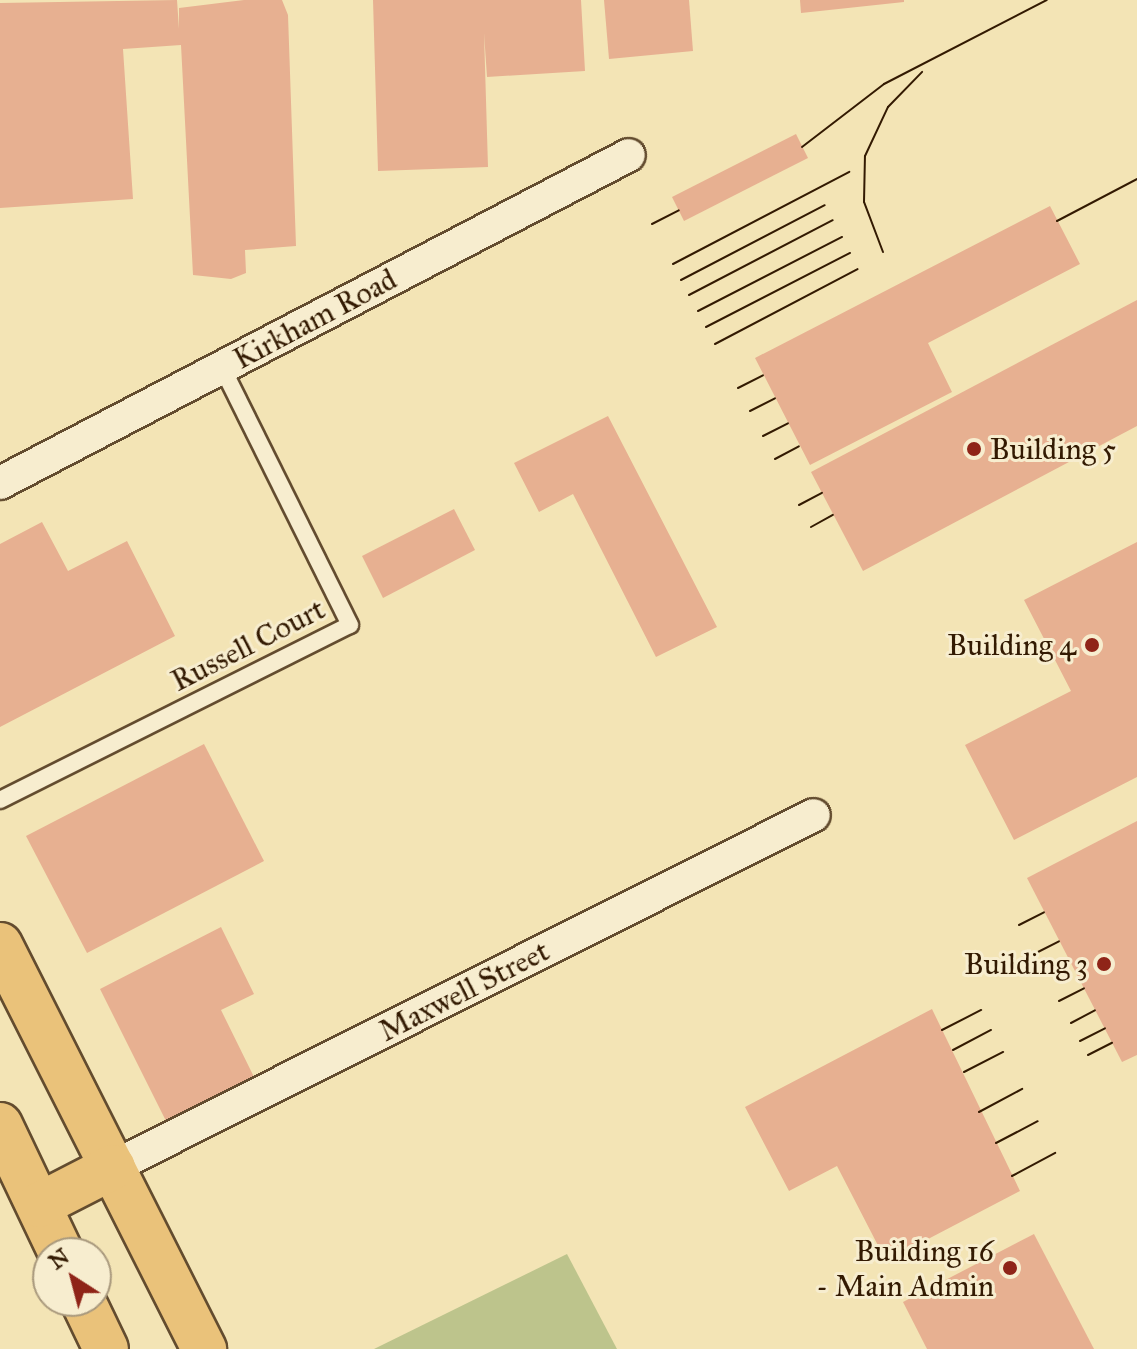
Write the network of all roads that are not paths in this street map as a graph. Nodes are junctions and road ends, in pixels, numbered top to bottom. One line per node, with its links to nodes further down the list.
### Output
1 (629, 155): 2 (street, Kirkham Road)
2 (222, 367): 3 (street, Kirkham Road); 4 (lane, Russell Court)
3 (0, 483)
4 (0, 800)
5 (814, 815): 8 (street, Maxwell Street)
6 (0, 945): 8 (highway)
7 (0, 1125): 9 (highway)
8 (113, 1167): 9 (highway); 13 (highway)
9 (39, 1205): 10 (highway)
10 (54, 1237)
11 (91, 1317): 12 (highway)
12 (106, 1349)
13 (204, 1349)

